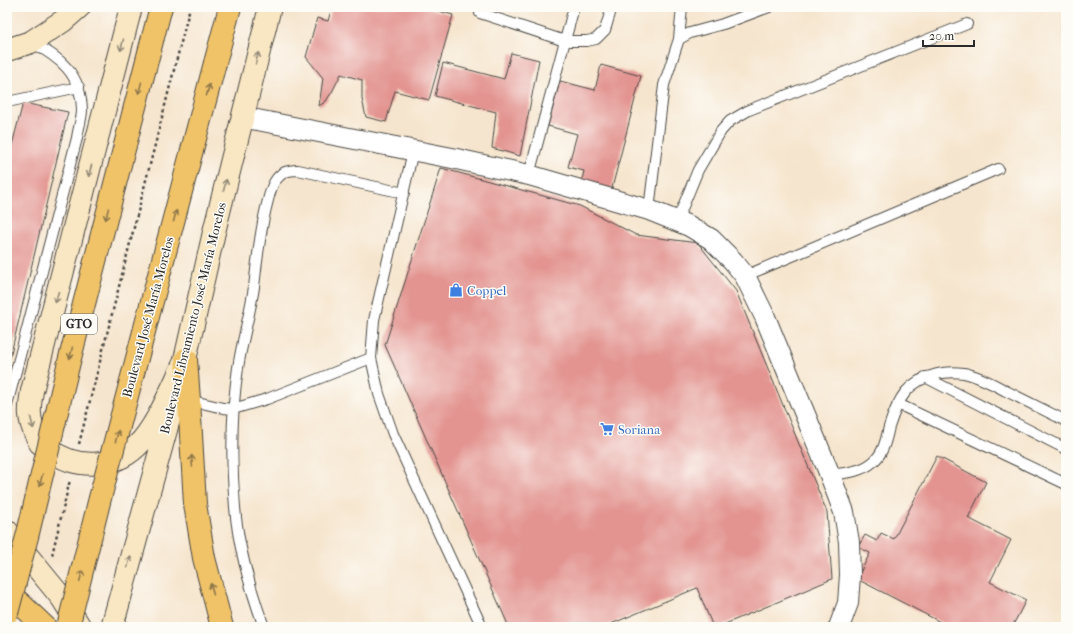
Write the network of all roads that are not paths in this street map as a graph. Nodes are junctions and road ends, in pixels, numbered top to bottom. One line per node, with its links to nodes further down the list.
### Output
1 (79, 7): 14 (street)
2 (131, 7): 27 (street, one-way to 27)
3 (160, 7): 39 (main road, GTO, one-way to 39, bridge)
4 (230, 7): 41 (main road, Boulevard José María Morelos, one-way to 4, bridge)
5 (270, 7): 18 (street, Boulevard Libramiento José María Morelos, one-way to 5)
6 (574, 7): 13 (lane)
7 (612, 7): 13 (lane)
8 (682, 7): 12 (lane)
9 (769, 7): 12 (lane)
10 (480, 13): 13 (lane)
11 (967, 24): 24 (lane)
12 (678, 39): 23 (lane)
13 (565, 41): 21 (lane)
14 (31, 42): 15 (street); 16 (lane)
15 (7, 50)
16 (79, 87): 17 (lane); 31 (lane)
17 (7, 102)
18 (242, 116): 19 (street); 27 (street, Boulevard Libramiento José María Morelos, one-way to 18)
19 (413, 151): 21 (street); 22 (lane)
20 (998, 169): 25 (lane)
21 (529, 175): 23 (street)
22 (404, 193): 26 (lane); 32 (lane)
23 (649, 210): 24 (street)
24 (677, 221): 25 (street)
25 (745, 276): 35 (street)
26 (371, 358): 32 (lane); 46 (lane)
27 (186, 359): 29 (main road); 43 (street, Boulevard Libramiento José María Morelos, one-way to 27)
28 (925, 377): 30 (lane); 33 (lane); 34 (lane)
29 (190, 400): 32 (lane); 44 (main road, one-way to 29)
30 (898, 404): 35 (lane); 36 (lane)
31 (7, 405)
32 (233, 409): 45 (lane)
33 (1066, 421)
34 (1066, 449)
35 (830, 476): 47 (street)
36 (1066, 484)
37 (7, 531): 42 (street)
38 (7, 591): 40 (main road)
39 (7, 613)
40 (45, 627)
41 (68, 627)
42 (80, 627)
43 (112, 627)
44 (222, 627)
45 (264, 627)
46 (482, 627)
47 (839, 627)

